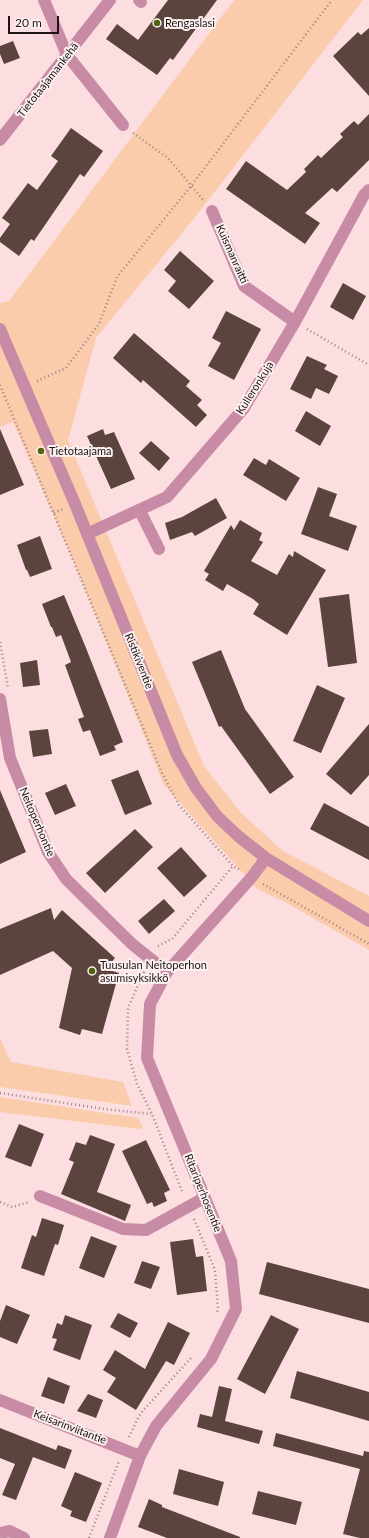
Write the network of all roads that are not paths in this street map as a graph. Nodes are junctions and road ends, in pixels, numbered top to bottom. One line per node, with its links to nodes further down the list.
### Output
1 (44, 0): 3 (street)
2 (110, 0): 3 (street, Tietotaajamankehä)
3 (67, 55): 4 (street); 5 (street, Tietotaajamankehä)
4 (123, 125)
5 (0, 140)
6 (369, 190): 8 (street, Kulleronkuja)
7 (212, 211): 8 (street, Kuismanraitti)
8 (294, 322): 10 (street, Kulleronkuja)
9 (0, 329): 11 (street, Ristikiventie)
10 (140, 511): 11 (street, Kulleronkuja); 12 (street)
11 (87, 534): 15 (street, Ristikiventie)
12 (159, 549)
13 (5, 697): 14 (street, Neitoperhontie)
14 (5, 760): 17 (street, Neitoperhontie)
15 (266, 858): 16 (street, Ristikiventie); 17 (street, Ritariperhosentie)
16 (369, 921)
17 (167, 972): 19 (street, Ritariperhosentie)
18 (40, 1196): 19 (street)
19 (204, 1198): 21 (street, Ritariperhosentie)
20 (0, 1400): 21 (street, Keisarinviitantie)
21 (140, 1456): 24 (street, Ritariperhosentie)
22 (0, 1533): 23 (street)
23 (24, 1538)
24 (110, 1538)

